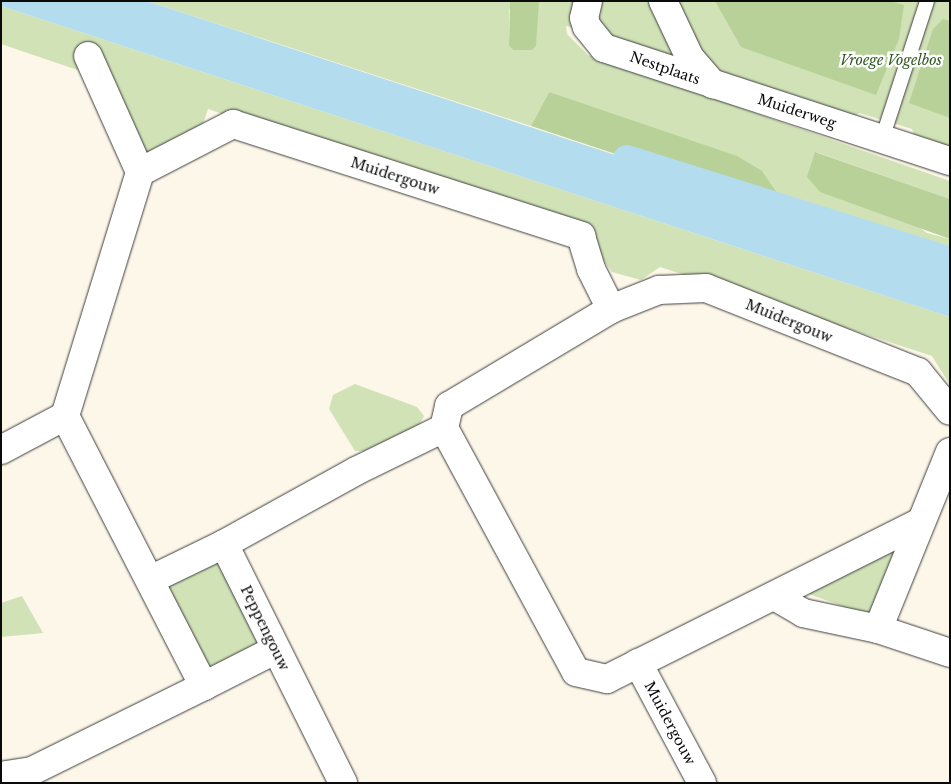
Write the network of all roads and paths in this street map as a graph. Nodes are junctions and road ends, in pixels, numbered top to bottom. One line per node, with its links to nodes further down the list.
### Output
1 (588, 1): 5 (street, Nestplaats)
2 (663, 1): 5 (street, Nestplaats)
3 (927, 1): 6 (lane)
4 (88, 56): 8 (street)
5 (713, 84): 6 (street, Muiderweg)
6 (882, 138): 7 (street, Muiderweg)
7 (950, 161)
8 (140, 172): 9 (street, Muidergouw); 11 (street)
9 (611, 310): 10 (street, Muidergouw); 12 (street, Muidergouw)
10 (950, 411)
11 (65, 416): 13 (street); 17 (street)
12 (444, 428): 16 (street); 22 (street)
13 (1, 450)
14 (950, 452): 15 (street)
15 (920, 523): 18 (street); 19 (street)
16 (224, 544): 17 (street); 20 (street, Peppengouw)
17 (152, 579): 23 (street)
18 (774, 596): 19 (street); 22 (street)
19 (878, 629): 21 (street)
20 (275, 650): 23 (street); 25 (street, Peppengouw)
21 (950, 653)
22 (638, 663): 26 (street, Muidergouw)
23 (204, 686): 24 (street)
24 (1, 776)
25 (343, 783)
26 (702, 783)

